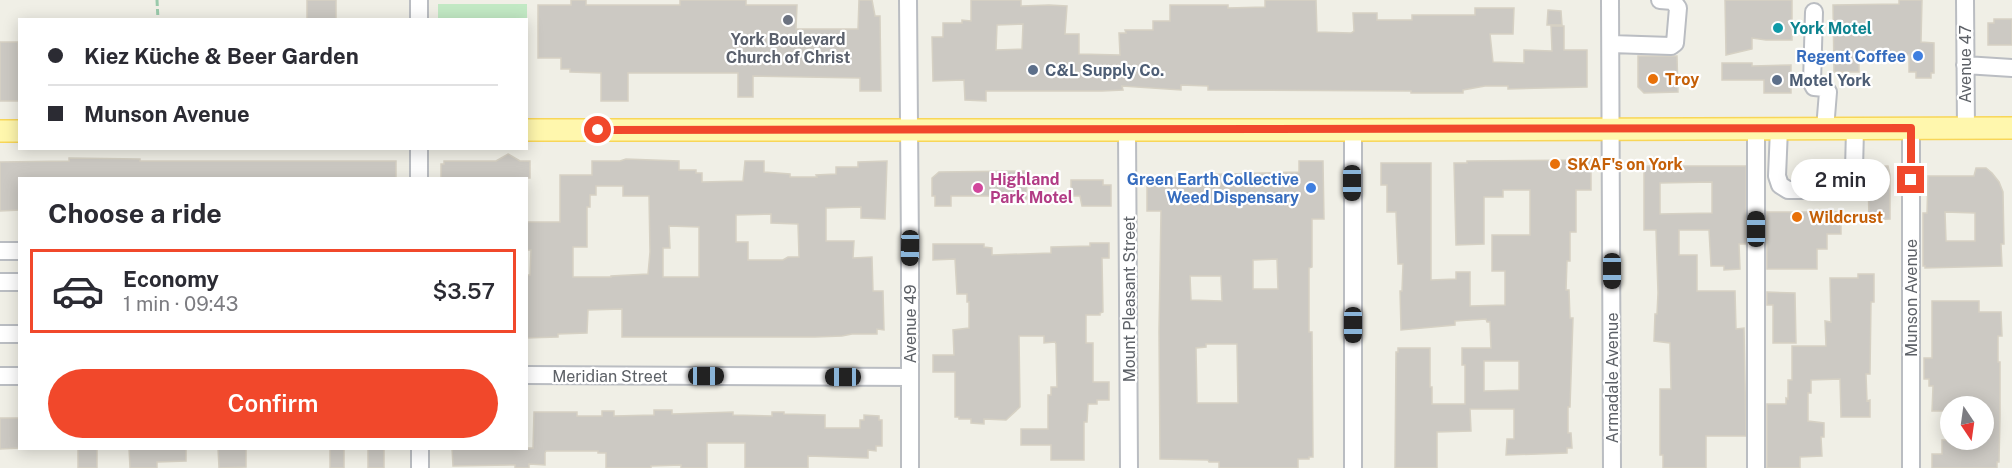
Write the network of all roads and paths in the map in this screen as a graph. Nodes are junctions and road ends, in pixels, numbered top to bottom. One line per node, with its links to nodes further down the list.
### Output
1 (158, 0): 8 (path)
2 (419, 0): 9 (street)
3 (908, 0): 22 (street, Avenue 49)
4 (1610, 0): 10 (street, Armadale Avenue)
5 (1660, 0): 10 (street)
6 (1965, 0): 11 (street, Avenue 47)
7 (1814, 12): 19 (street)
8 (158, 18)
9 (419, 18)
10 (1611, 45): 16 (street, Armadale Avenue)
11 (1965, 65): 12 (street); 14 (street, Avenue 47)
12 (2012, 68)
13 (1911, 128): 14 (main road); 20 (main road); 46 (street, Munson Avenue)
14 (1966, 128): 15 (main road)
15 (2012, 128)
16 (1611, 129): 17 (main road); 24 (main road); 44 (street, Armadale Avenue)
17 (1756, 129): 18 (main road); 45 (street)
18 (1779, 129): 19 (main road); 20 (street)
19 (1825, 129): 20 (main road)
20 (1855, 129)
21 (528, 130): 22 (main road)
22 (909, 130): 23 (main road); 38 (street, Avenue 49)
23 (1127, 130): 24 (main road); 42 (street, Mount Pleasant Street)
24 (1353, 130): 43 (street)
25 (0, 131): 26 (main road)
26 (18, 131)
27 (419, 150): 28 (street)
28 (419, 177)
29 (0, 251): 30 (street)
30 (18, 251)
31 (0, 282): 32 (street)
32 (18, 282)
33 (0, 334): 34 (street)
34 (18, 334)
35 (528, 375): 38 (street, Meridian Street)
36 (0, 376): 37 (street)
37 (18, 376)
38 (909, 377): 41 (street, Avenue 49)
39 (420, 450): 40 (street)
40 (420, 468)
41 (910, 468)
42 (1129, 468)
43 (1353, 468)
44 (1612, 468)
45 (1756, 468)
46 (1911, 468)

